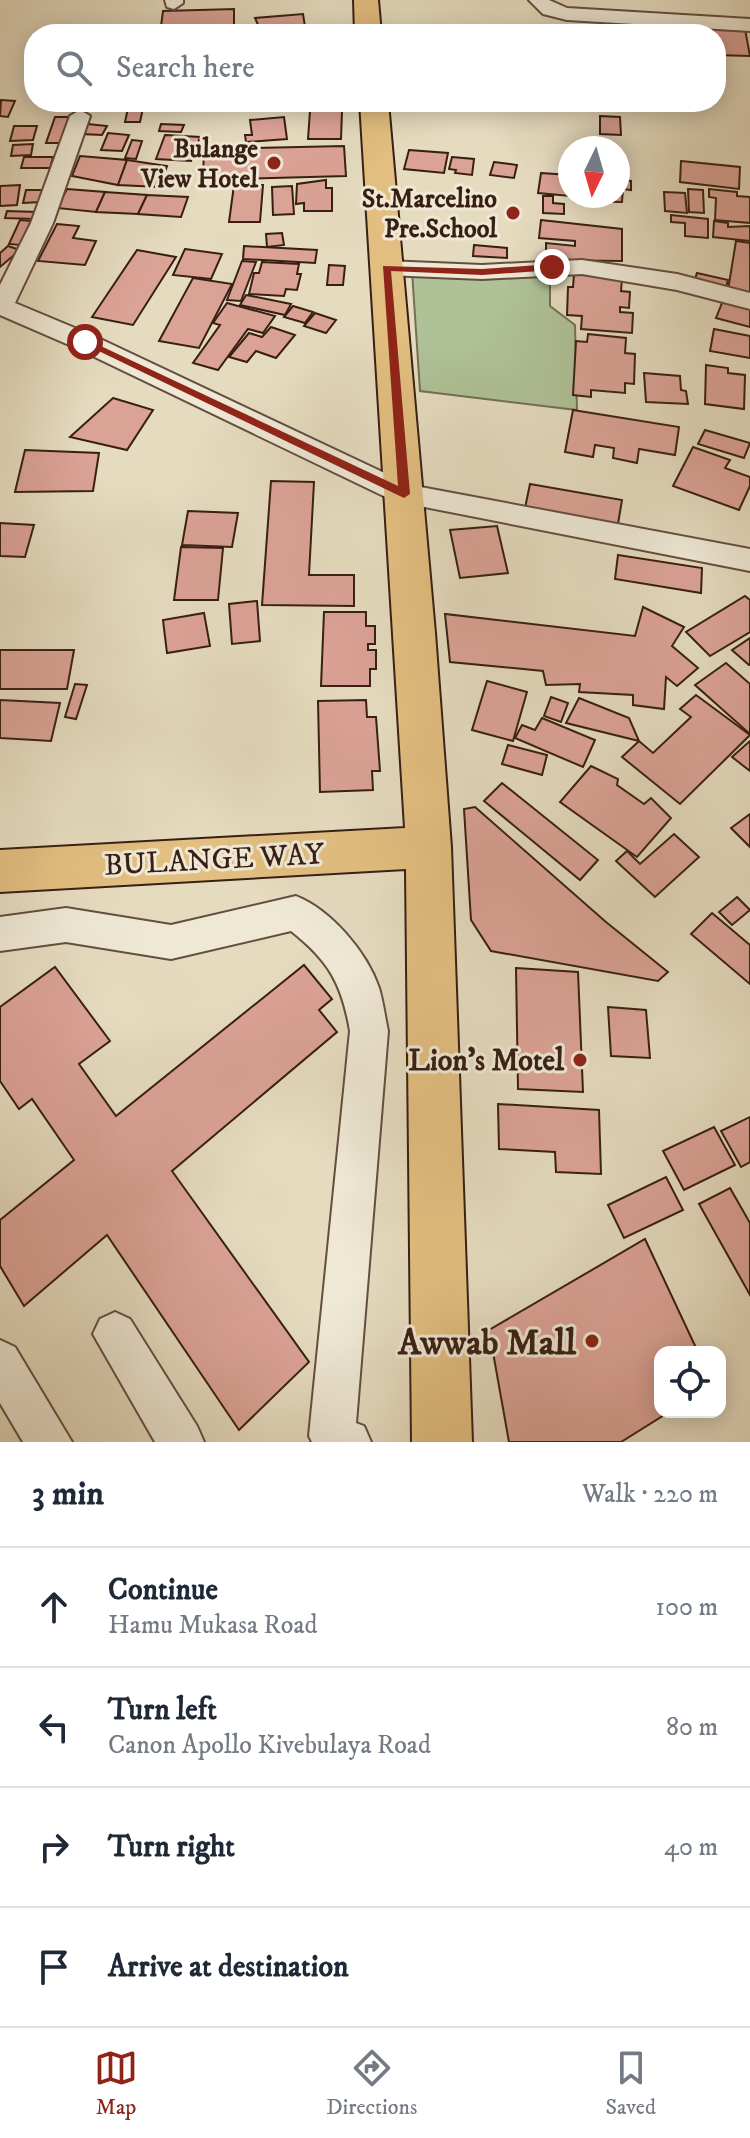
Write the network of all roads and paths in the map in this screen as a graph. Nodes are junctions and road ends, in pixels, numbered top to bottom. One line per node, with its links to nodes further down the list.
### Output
1 (366, 0): 3 (main road)
2 (538, 0): 4 (street)
3 (367, 24)
4 (750, 25)
5 (375, 112): 7 (main road)
6 (80, 116): 9 (street)
7 (386, 268): 8 (street); 10 (main road)
8 (750, 301)
9 (1, 306): 10 (street)
10 (404, 494): 11 (street); 12 (main road)
11 (750, 560)
12 (428, 847): 13 (main road, BULANGE WAY); 20 (main road)
13 (0, 871)
14 (0, 934): 17 (street)
15 (115, 1334): 19 (street)
16 (0, 1362): 18 (street)
17 (335, 1440)
18 (49, 1442)
19 (181, 1442)
20 (442, 1442)

